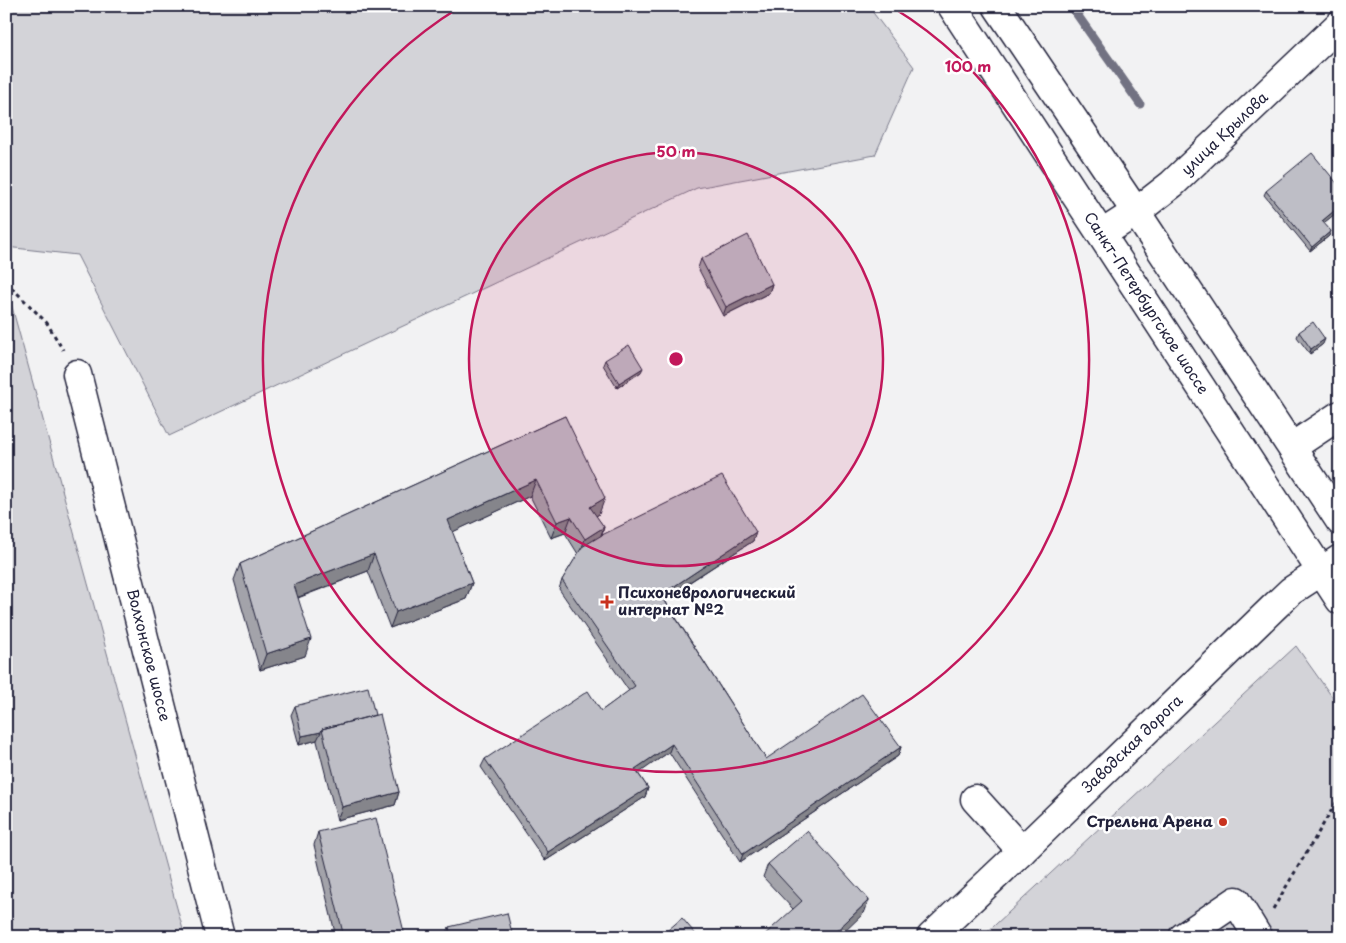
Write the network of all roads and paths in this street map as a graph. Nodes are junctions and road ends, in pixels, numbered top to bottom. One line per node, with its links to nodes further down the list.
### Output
1 (952, 6): 5 (main road, Санкт-Петербургское шоссе)
2 (997, 6): 4 (main road)
3 (1340, 24): 4 (main road, улица Крылова)
4 (1136, 212): 5 (main road, улица Крылова); 9 (main road)
5 (1102, 234): 11 (main road, Санкт-Петербургское шоссе)
6 (6, 282): 7 (path)
7 (77, 374): 17 (main road, Волхонское шоссе)
8 (1340, 415): 9 (main road)
9 (1292, 447): 10 (main road)
10 (1340, 520)
11 (1330, 565): 12 (main road, Санкт-Петербургское шоссе); 15 (main road, Заводская дорога)
12 (1340, 600)
13 (1340, 796): 16 (path)
14 (975, 799): 15 (main road)
15 (1022, 851): 18 (main road, Заводская дорога)
16 (1258, 936): 19 (main road)
17 (220, 937)
18 (931, 937)
19 (1183, 937)

